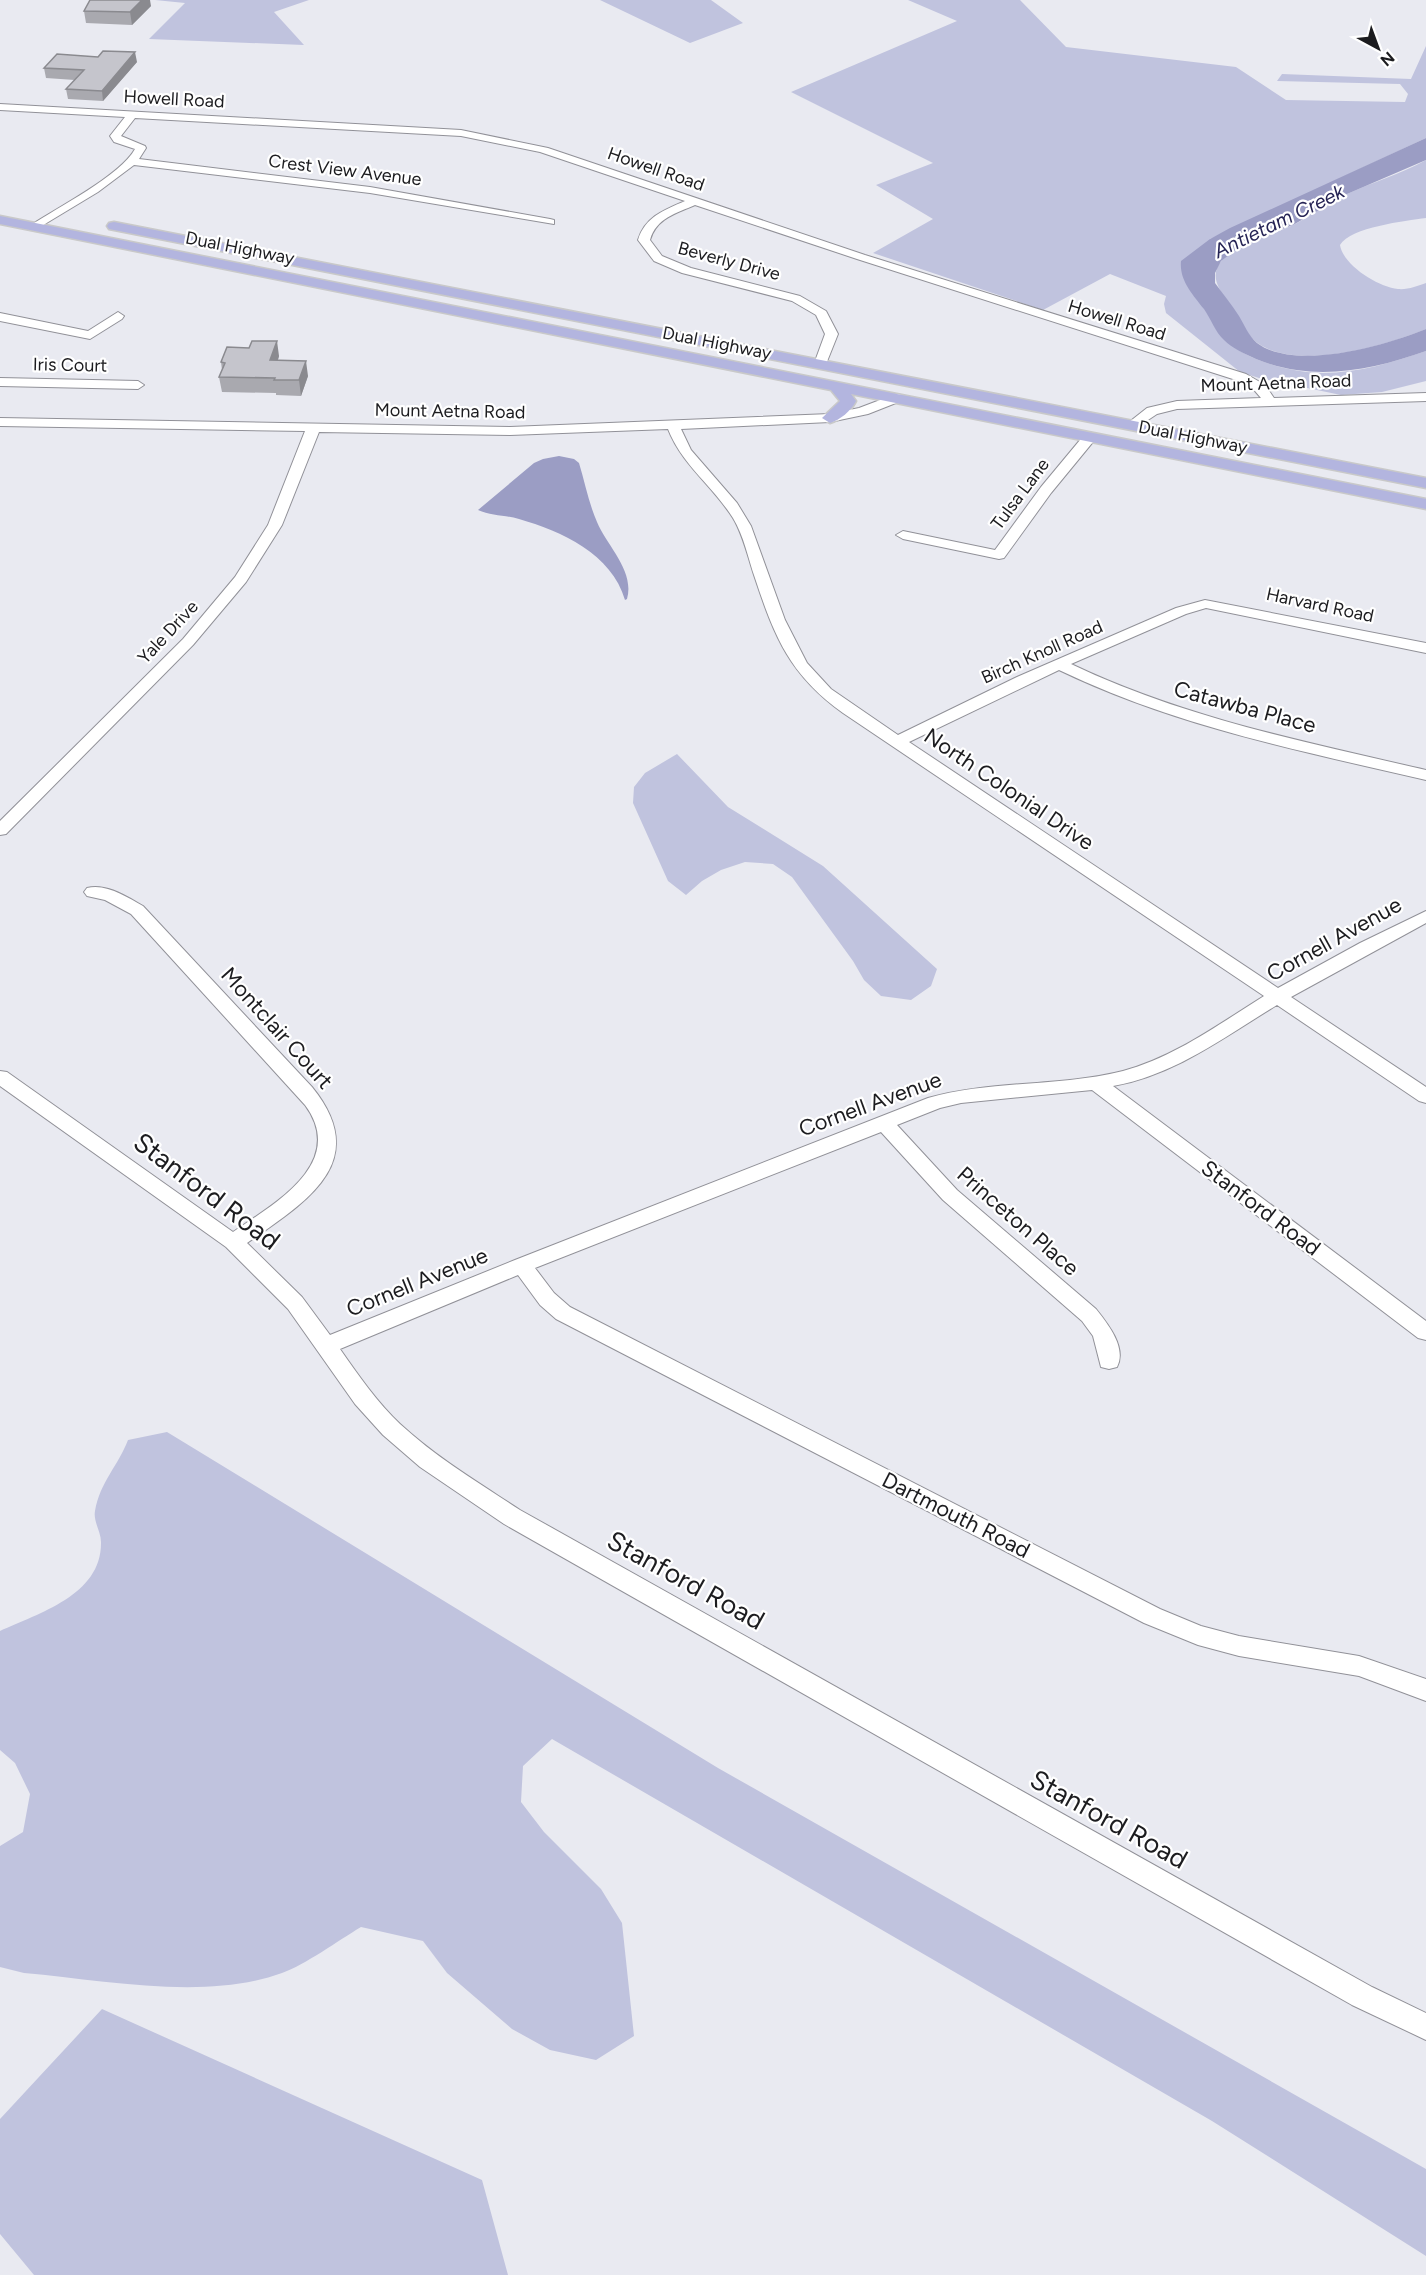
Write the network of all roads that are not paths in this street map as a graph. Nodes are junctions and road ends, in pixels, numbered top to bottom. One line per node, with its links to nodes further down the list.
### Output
1 (0, 107): 2 (street, Howell Road)
2 (132, 115): 3 (street); 4 (street, Howell Road)
3 (134, 162): 6 (street); 9 (street, Crest View Avenue)
4 (694, 201): 15 (street, Beverly Drive); 16 (street, Howell Road)
5 (33, 210): 6 (main road)
6 (55, 214): 7 (main road); 11 (street)
7 (78, 219)
8 (0, 220): 11 (main road, Dual Highway)
9 (550, 222)
10 (102, 223): 15 (main road, Dual Highway)
11 (34, 227): 14 (main road, Dual Highway)
12 (0, 316): 13 (street)
13 (118, 316)
14 (601, 339): 15 (main road); 19 (main road, Dual Highway)
15 (820, 364): 24 (main road, Dual Highway)
16 (1241, 377): 22 (street); 23 (street, Howell Road)
17 (0, 382): 18 (street, Iris Court)
18 (138, 385)
19 (836, 386): 21 (main road, Dual Highway); 25 (main road)
20 (1426, 397): 22 (street, Mount Aetna Road)
21 (896, 398): 24 (main road); 25 (street, Mount Aetna Road); 31 (main road, Dual Highway)
22 (1320, 399): 23 (street, Mount Aetna Road)
23 (1270, 401): 29 (street, Mount Aetna Road)
24 (1084, 416): 29 (main road, Dual Highway)
25 (830, 418): 28 (street, Mount Aetna Road)
26 (0, 422): 27 (street, Mount Aetna Road)
27 (314, 426): 28 (street, Mount Aetna Road); 41 (street, Yale Drive)
28 (673, 426): 39 (street, North Colonial Drive)
29 (1133, 426): 30 (main road, Dual Highway); 31 (main road)
30 (1165, 432): 32 (main road); 33 (main road, Dual Highway)
31 (1086, 436): 32 (main road, Dual Highway); 35 (street, Tulsa Lane)
32 (1154, 449): 34 (main road, Dual Highway)
33 (1426, 483)
34 (1426, 504)
35 (903, 535)
36 (1205, 604): 37 (street, Harvard Road); 38 (street, Birch Knoll Road)
37 (1426, 648)
38 (1059, 664): 39 (street, Birch Knoll Road); 40 (street, Catawba Place)
39 (897, 742): 44 (street, North Colonial Drive)
40 (1426, 775)
41 (0, 830)
42 (93, 892): 49 (street, Montclair Court)
43 (1426, 916): 44 (street, Cornell Avenue)
44 (1278, 996): 46 (street, Cornell Avenue); 47 (street, North Colonial Drive)
45 (0, 1077): 49 (street, Stanford Road)
46 (1096, 1083): 48 (street, Cornell Avenue); 51 (street, Stanford Road)
47 (1426, 1096)
48 (884, 1122): 50 (street, Cornell Avenue); 53 (street, Princeton Place)
49 (233, 1242): 52 (street, Stanford Road)
50 (522, 1265): 52 (street, Cornell Avenue); 54 (street, Dartmouth Road)
51 (1426, 1332)
52 (325, 1346): 55 (street, Stanford Road)
53 (1109, 1360)
54 (1426, 1690)
55 (1426, 2027)

